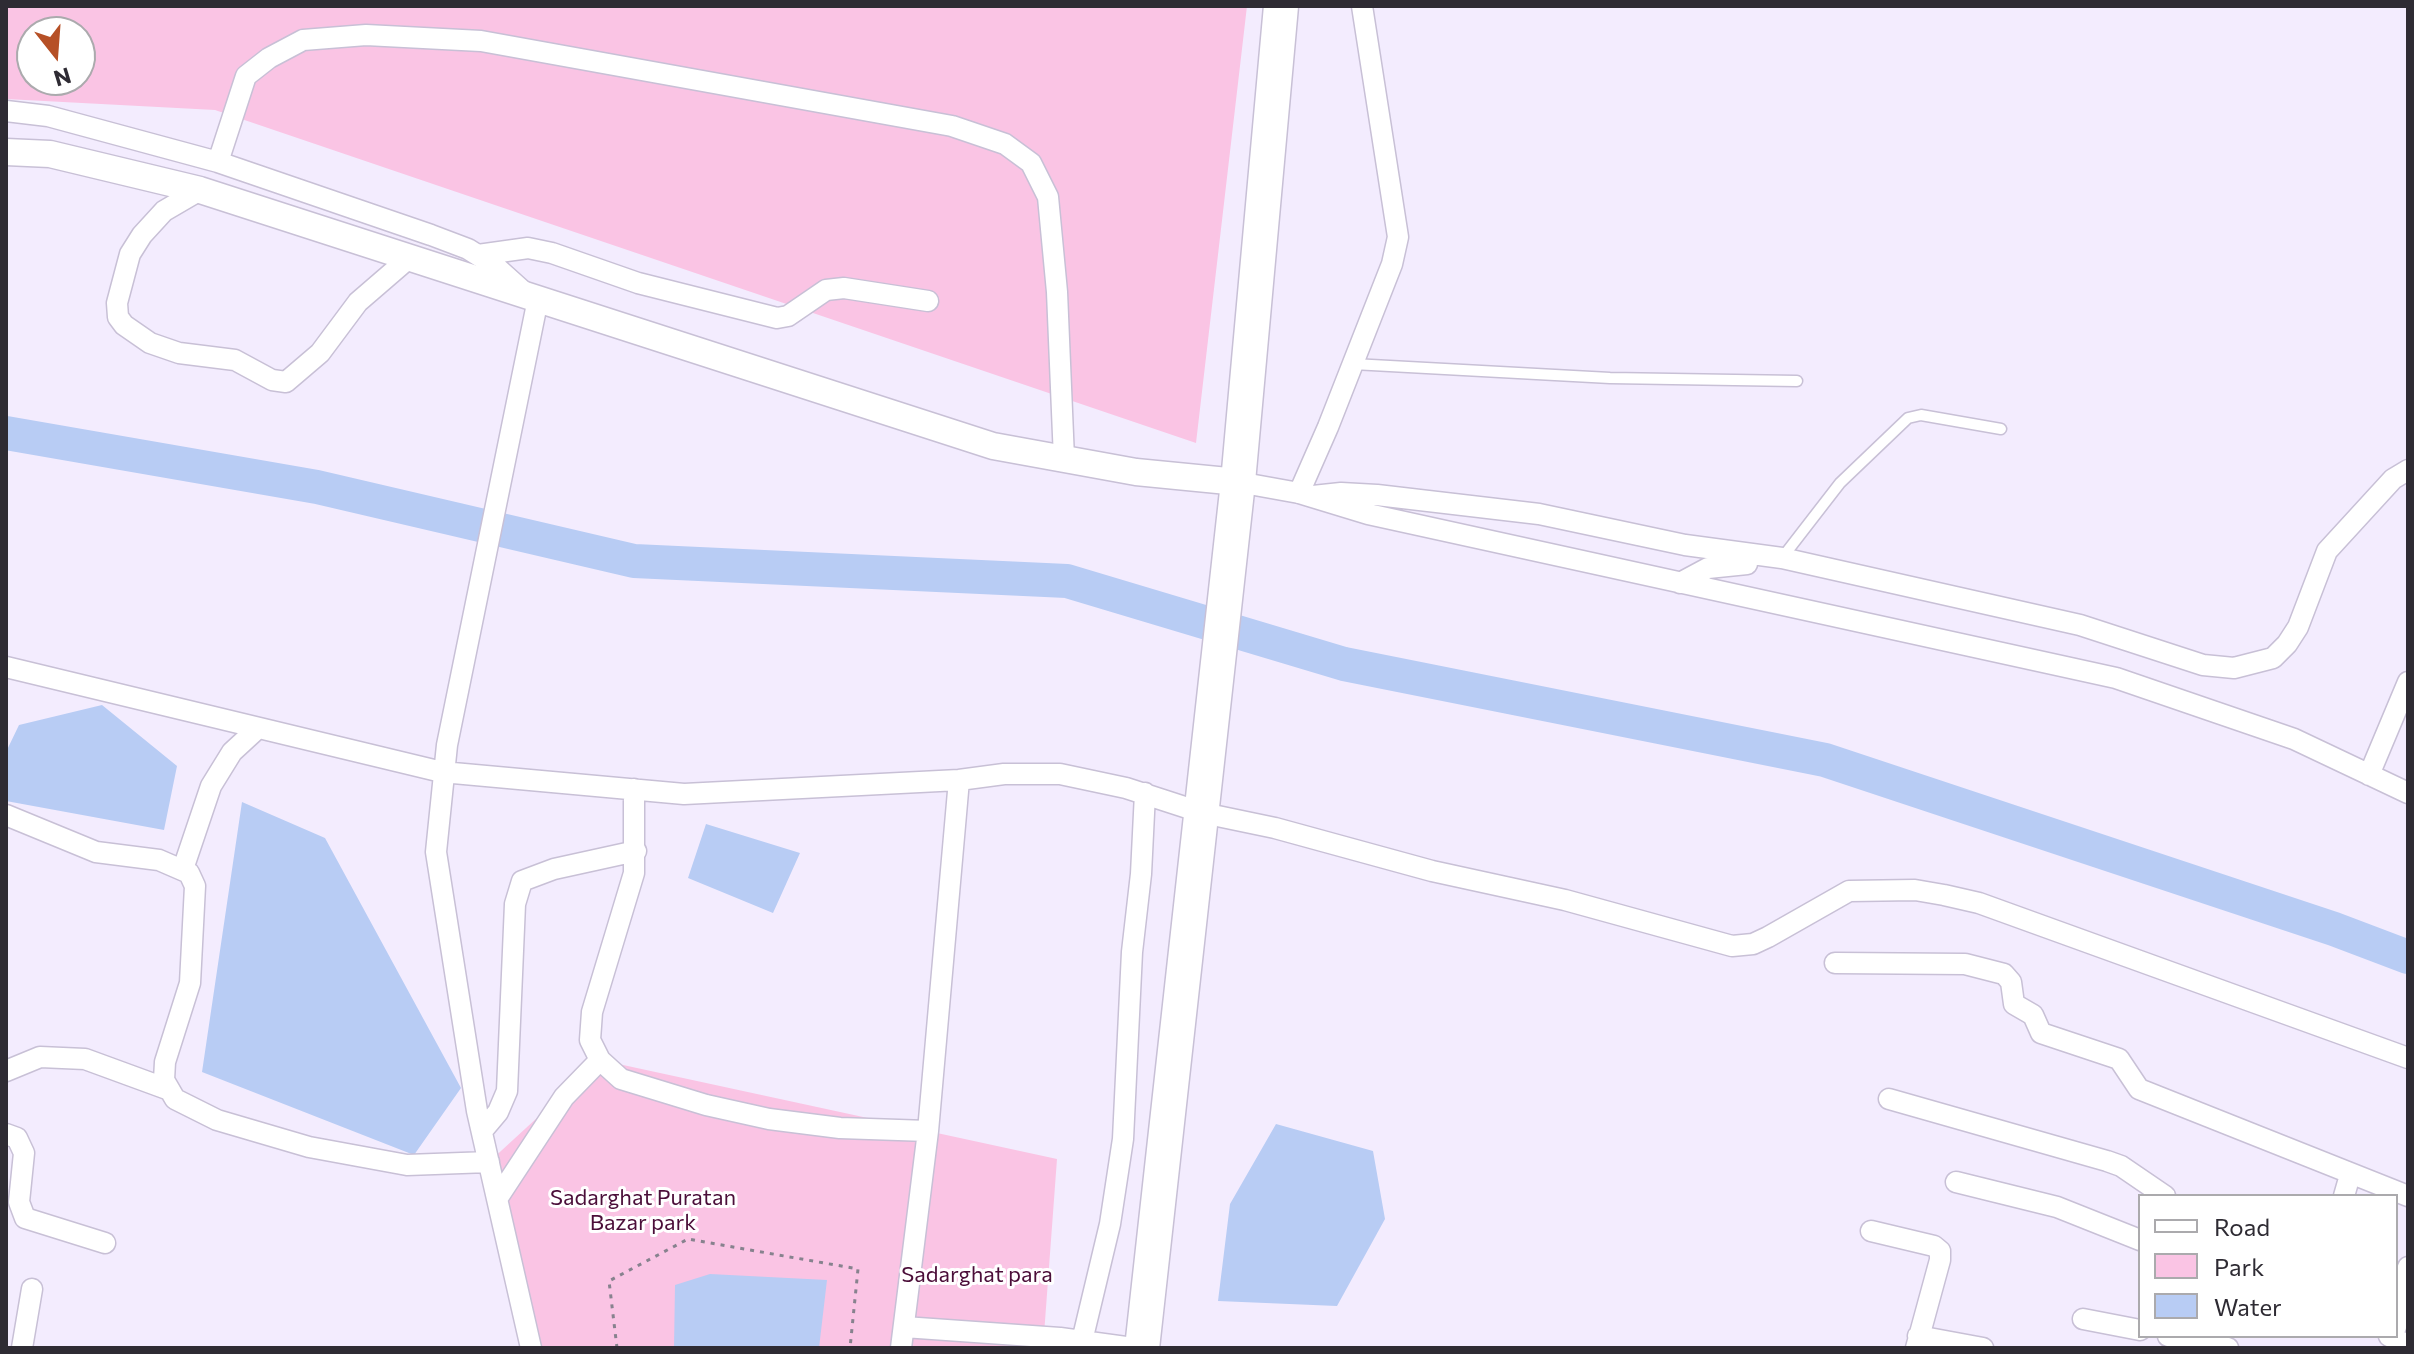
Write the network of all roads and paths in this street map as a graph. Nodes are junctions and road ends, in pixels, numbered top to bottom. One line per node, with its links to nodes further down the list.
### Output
1 (1281, 6): 16 (highway)
2 (1362, 6): 11 (street)
3 (6, 111): 5 (street)
4 (6, 152): 6 (street)
5 (218, 162): 7 (street); 14 (street)
6 (200, 190): 8 (street); 8 (street)
7 (478, 255): 9 (street); 10 (street)
8 (409, 258): 9 (street)
9 (533, 298): 14 (street); 23 (street)
10 (928, 301)
11 (1353, 364): 12 (lane); 17 (street)
12 (1797, 381)
13 (2001, 429): 18 (lane)
14 (1064, 459): 16 (street)
15 (2408, 470): 18 (street)
16 (1236, 494): 17 (street); 29 (highway)
17 (1306, 494): 18 (street); 19 (street)
18 (1788, 559): 19 (street)
19 (1680, 583): 24 (street)
20 (6, 667): 22 (street)
21 (2408, 682): 24 (street)
22 (257, 729): 23 (street); 32 (street)
23 (442, 772): 26 (street); 39 (street)
24 (2369, 775): 28 (street)
25 (959, 780): 26 (street); 27 (street); 40 (street)
26 (634, 789): 31 (street)
27 (1145, 793): 29 (street); 60 (street)
28 (2408, 793)
29 (1203, 813): 34 (street); 67 (highway)
30 (6, 815): 32 (street)
31 (636, 851): 35 (street); 39 (street)
32 (183, 869): 37 (street)
33 (1835, 963): 43 (street)
34 (2408, 1058)
35 (600, 1060): 40 (street); 48 (street)
36 (6, 1071): 37 (street)
37 (167, 1089): 42 (street)
38 (1889, 1099): 45 (street)
39 (482, 1131): 42 (street)
40 (928, 1131): 56 (street)
41 (6, 1134): 51 (street)
42 (489, 1162): 48 (street)
43 (2350, 1175): 46 (street); 47 (street)
44 (1956, 1182): 50 (street)
45 (2162, 1194)
46 (2345, 1194)
47 (2408, 1196)
48 (497, 1199): 62 (street)
49 (1871, 1231): 59 (street)
50 (2138, 1239)
51 (105, 1243)
52 (2408, 1267): 55 (street)
53 (32, 1289): 61 (street)
54 (2083, 1319): 57 (street)
55 (2398, 1325)
56 (904, 1327): 60 (street); 65 (street)
57 (2138, 1330)
58 (2178, 1338): 69 (street)
59 (1917, 1342): 68 (street)
60 (1092, 1344): 66 (street)
61 (22, 1348)
62 (531, 1348)
63 (617, 1348): 64 (path)
64 (850, 1348)
65 (901, 1348)
66 (1133, 1348)
67 (1142, 1348)
68 (1983, 1348)
69 (2231, 1348)

